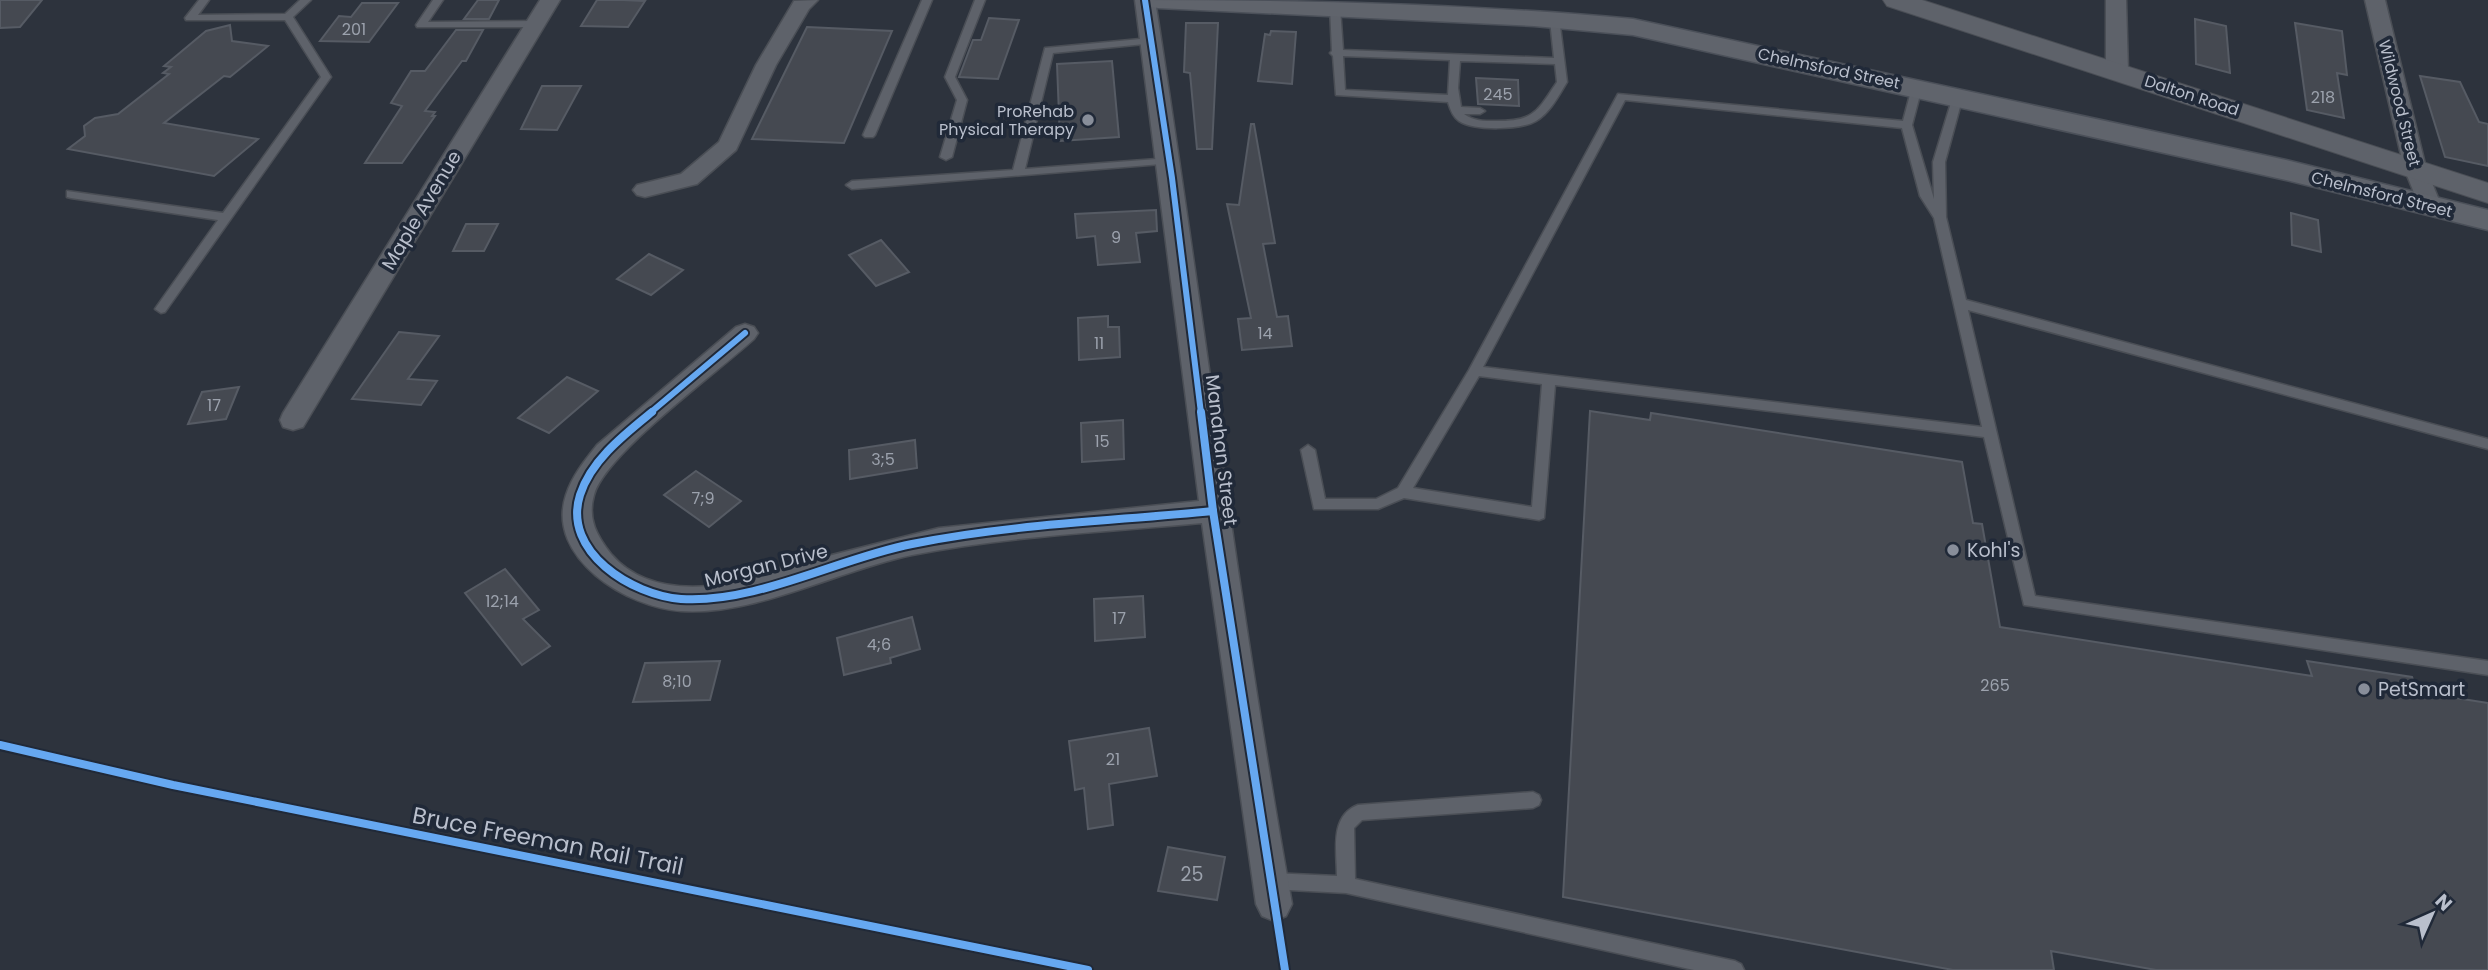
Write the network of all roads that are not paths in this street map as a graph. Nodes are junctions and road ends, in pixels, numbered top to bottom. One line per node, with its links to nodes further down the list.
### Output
1 (204, 0): 14 (lane)
2 (306, 0): 14 (lane)
3 (438, 0): 16 (lane)
4 (550, 0): 16 (street, Maple Avenue)
5 (808, 0): 35 (street)
6 (927, 0): 29 (lane)
7 (980, 0): 30 (lane)
8 (1145, 0): 17 (street, Manahan Street)
9 (1158, 0): 13 (main road, Chelmsford Street)
10 (1896, 0): 21 (street, Dalton Road)
11 (2116, 0): 21 (street)
12 (2375, 0): 32 (street, Wildwood Street)
13 (1325, 5): 15 (main road, Chelmsford Street); 18 (lane)
14 (288, 17): 39 (lane)
15 (1555, 20): 20 (lane); 22 (main road, Chelmsford Street)
16 (535, 24): 47 (street, Maple Avenue)
17 (1151, 41): 31 (street, Manahan Street); 33 (lane)
18 (1335, 52): 19 (lane); 24 (lane)
19 (1455, 57): 20 (lane); 24 (lane)
20 (1560, 61): 27 (lane)
21 (2117, 71): 32 (street, Dalton Road)
22 (1917, 87): 23 (main road, Chelmsford Street); 28 (lane)
23 (1958, 96): 38 (main road, Chelmsford Street); 40 (lane)
24 (1456, 105): 25 (lane); 27 (lane)
25 (1480, 111)
26 (1525, 114): 27 (lane)
27 (1540, 116)
28 (1907, 125): 40 (lane); 45 (lane)
29 (869, 135)
30 (946, 157)
31 (1170, 161): 33 (lane); 52 (street, Manahan Street)
32 (2415, 168): 36 (street, Dalton Road); 38 (street, Wildwood Street)
33 (1018, 173): 34 (lane)
34 (852, 185)
35 (645, 190)
36 (2488, 193)
37 (71, 194): 39 (lane)
38 (2429, 205): 41 (main road, Chelmsford Street)
39 (226, 217): 43 (lane)
40 (1940, 217): 42 (lane)
41 (2488, 220)
42 (1959, 303): 48 (lane); 49 (lane)
43 (161, 309)
44 (746, 333): 52 (street, Morgan Drive)
45 (1475, 371): 46 (lane); 51 (lane)
46 (1549, 380): 48 (lane); 51 (lane)
47 (293, 420)
48 (1989, 433): 53 (lane)
49 (2488, 444)
50 (1308, 450): 51 (lane)
51 (1403, 492)
52 (1213, 511): 56 (street, Manahan Street)
53 (2488, 668)
54 (1534, 800): 55 (lane)
55 (1346, 885): 56 (lane); 57 (lane)
56 (1272, 893)
57 (1735, 970)

